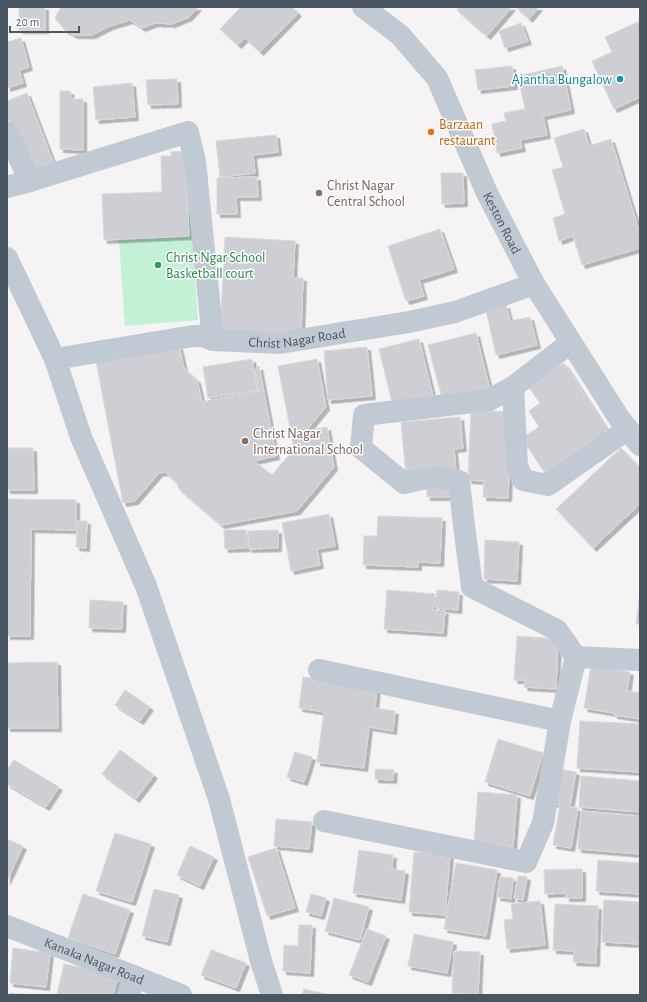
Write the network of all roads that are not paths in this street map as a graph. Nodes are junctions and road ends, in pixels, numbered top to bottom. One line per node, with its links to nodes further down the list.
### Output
1 (363, 7): 6 (street, Keston Road)
2 (7, 132): 3 (street)
3 (30, 181): 4 (street); 7 (street)
4 (7, 187)
5 (7, 258): 9 (street)
6 (534, 284): 7 (street, Christ Nagar Road); 8 (street, Keston Road)
7 (212, 340): 9 (street, Christ Nagar Road)
8 (570, 343): 10 (street); 11 (street, Keston Road)
9 (55, 359): 20 (street)
10 (514, 387): 11 (street); 12 (street)
11 (634, 437)
12 (576, 657): 13 (street); 15 (street)
13 (640, 660)
14 (319, 670): 15 (street)
15 (560, 721): 16 (street)
16 (324, 822)
17 (7, 926): 18 (street, Kanaka Nagar Road)
18 (132, 986): 19 (street, Kanaka Nagar Road)
19 (182, 995)
20 (272, 995)

